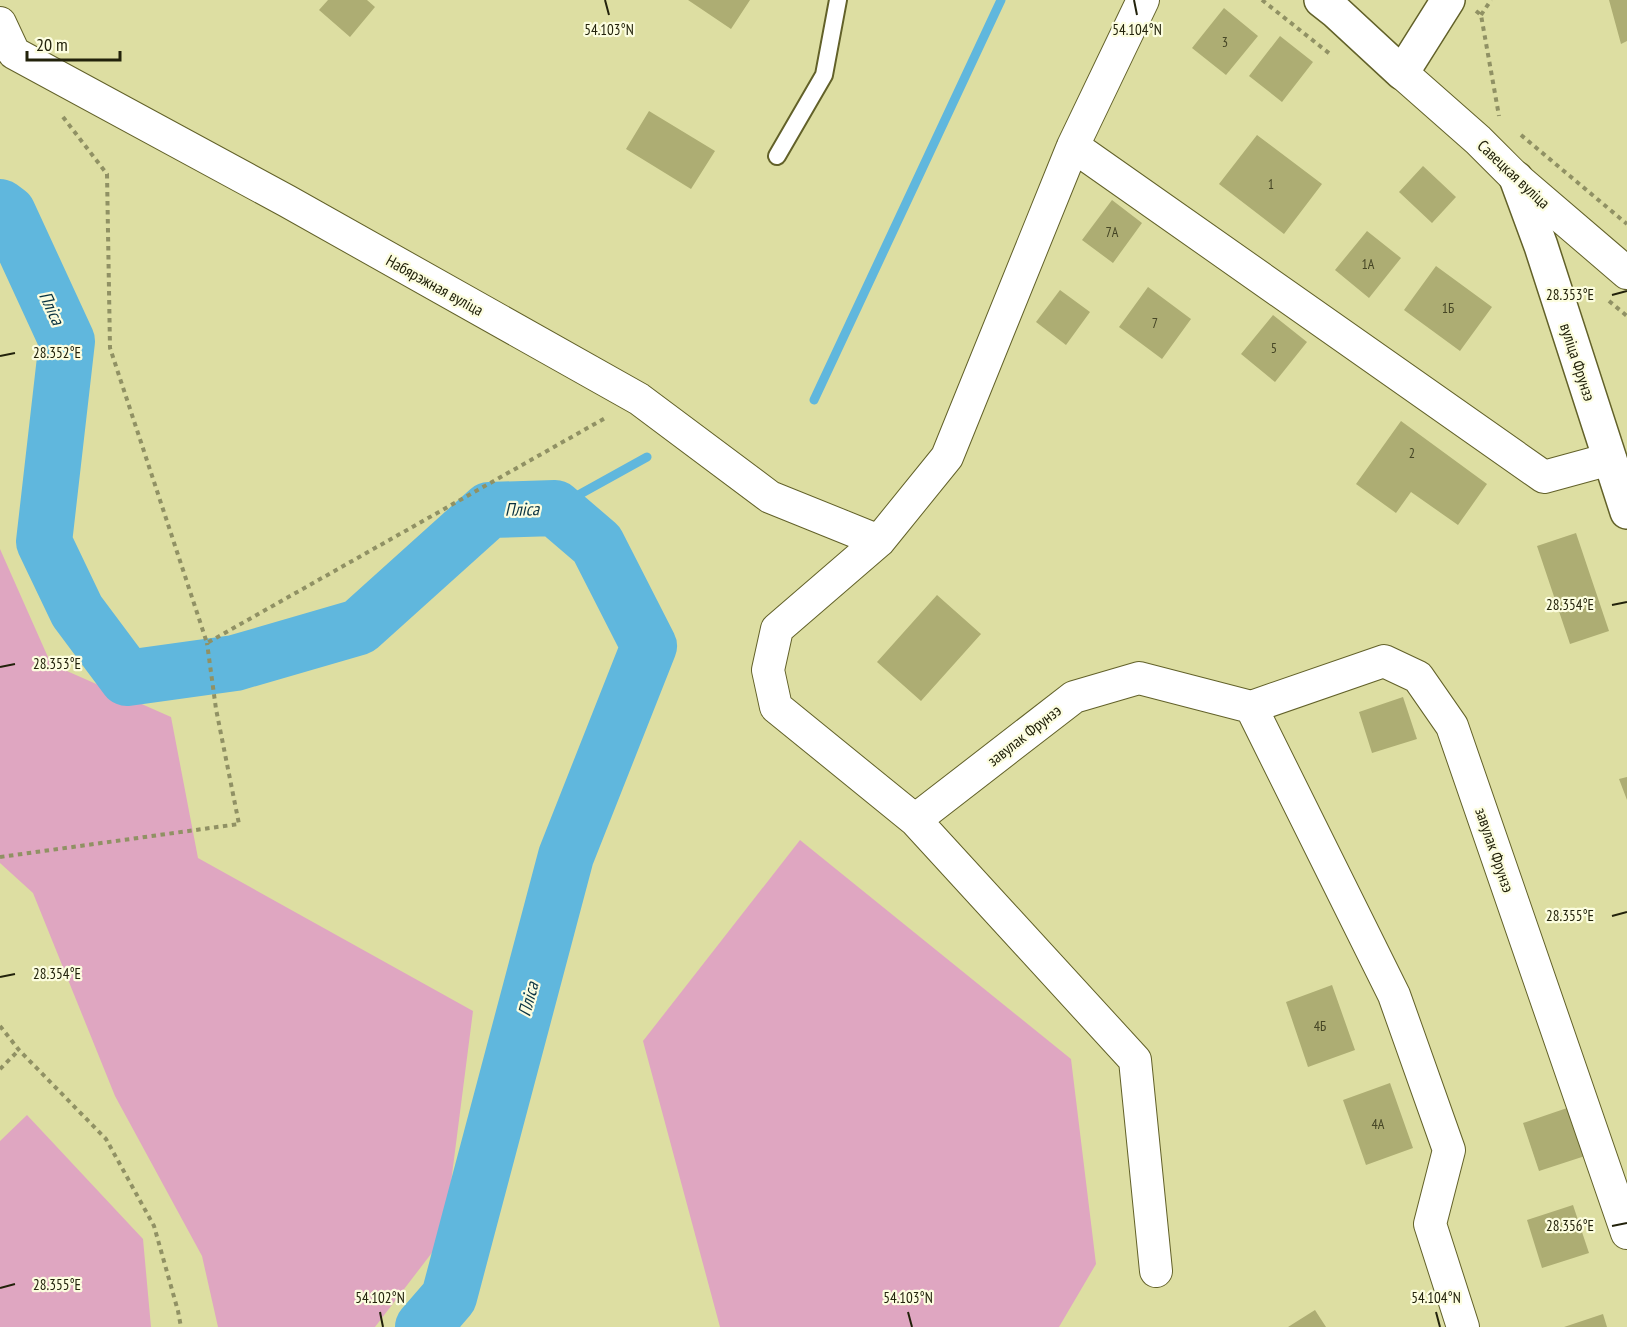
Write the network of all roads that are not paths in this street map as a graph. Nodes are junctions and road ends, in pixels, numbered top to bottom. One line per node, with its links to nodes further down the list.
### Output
1 (838, 0): 8 (lane)
2 (1143, 0): 7 (street)
3 (1321, 0): 6 (street)
4 (1461, 5): 6 (street)
5 (0, 23): 13 (street, Набярэжная вуліца)
6 (1402, 73): 9 (street, Савецкая вуліца)
7 (1073, 146): 11 (street); 13 (street)
8 (777, 156)
9 (1516, 178): 10 (street, Савецкая вуліца); 11 (street, вуліца Фрунзэ)
10 (1627, 273)
11 (1610, 459): 12 (street, вуліца Фрунзэ)
12 (1627, 512)
13 (879, 541): 15 (street)
14 (1251, 707): 15 (street, завулак Фрунзэ); 16 (street, завулак Фрунзэ); 18 (street)
15 (915, 820): 17 (street)
16 (1627, 1233)
17 (1156, 1271)
18 (1463, 1327)

